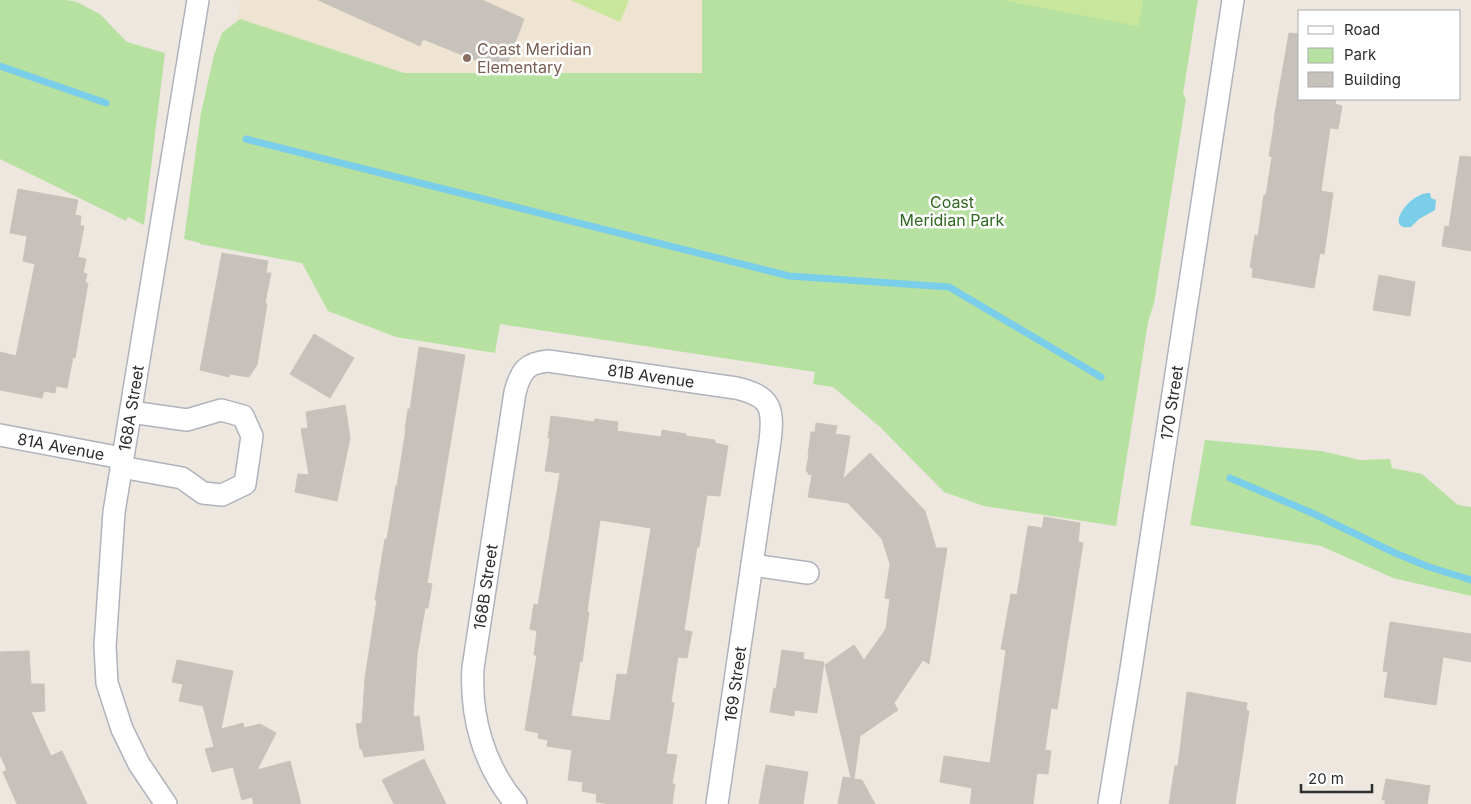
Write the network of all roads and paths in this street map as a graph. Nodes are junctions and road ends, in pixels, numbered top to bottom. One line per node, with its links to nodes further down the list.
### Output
1 (198, 0): 5 (street, 168A Street)
2 (1233, 0): 13 (street, 170 Street)
3 (529, 365): 4 (street, 81B Avenue); 11 (street, 168B Street)
4 (768, 403): 8 (street, 169 Street)
5 (131, 412): 7 (street, 168A Street); 7 (street, 81A Avenue)
6 (0, 435): 7 (street, 81A Avenue)
7 (122, 463): 10 (street, 168A Street)
8 (752, 564): 9 (street); 12 (street, 169 Street)
9 (808, 573)
10 (166, 804)
11 (516, 804)
12 (717, 804)
13 (1109, 804)

